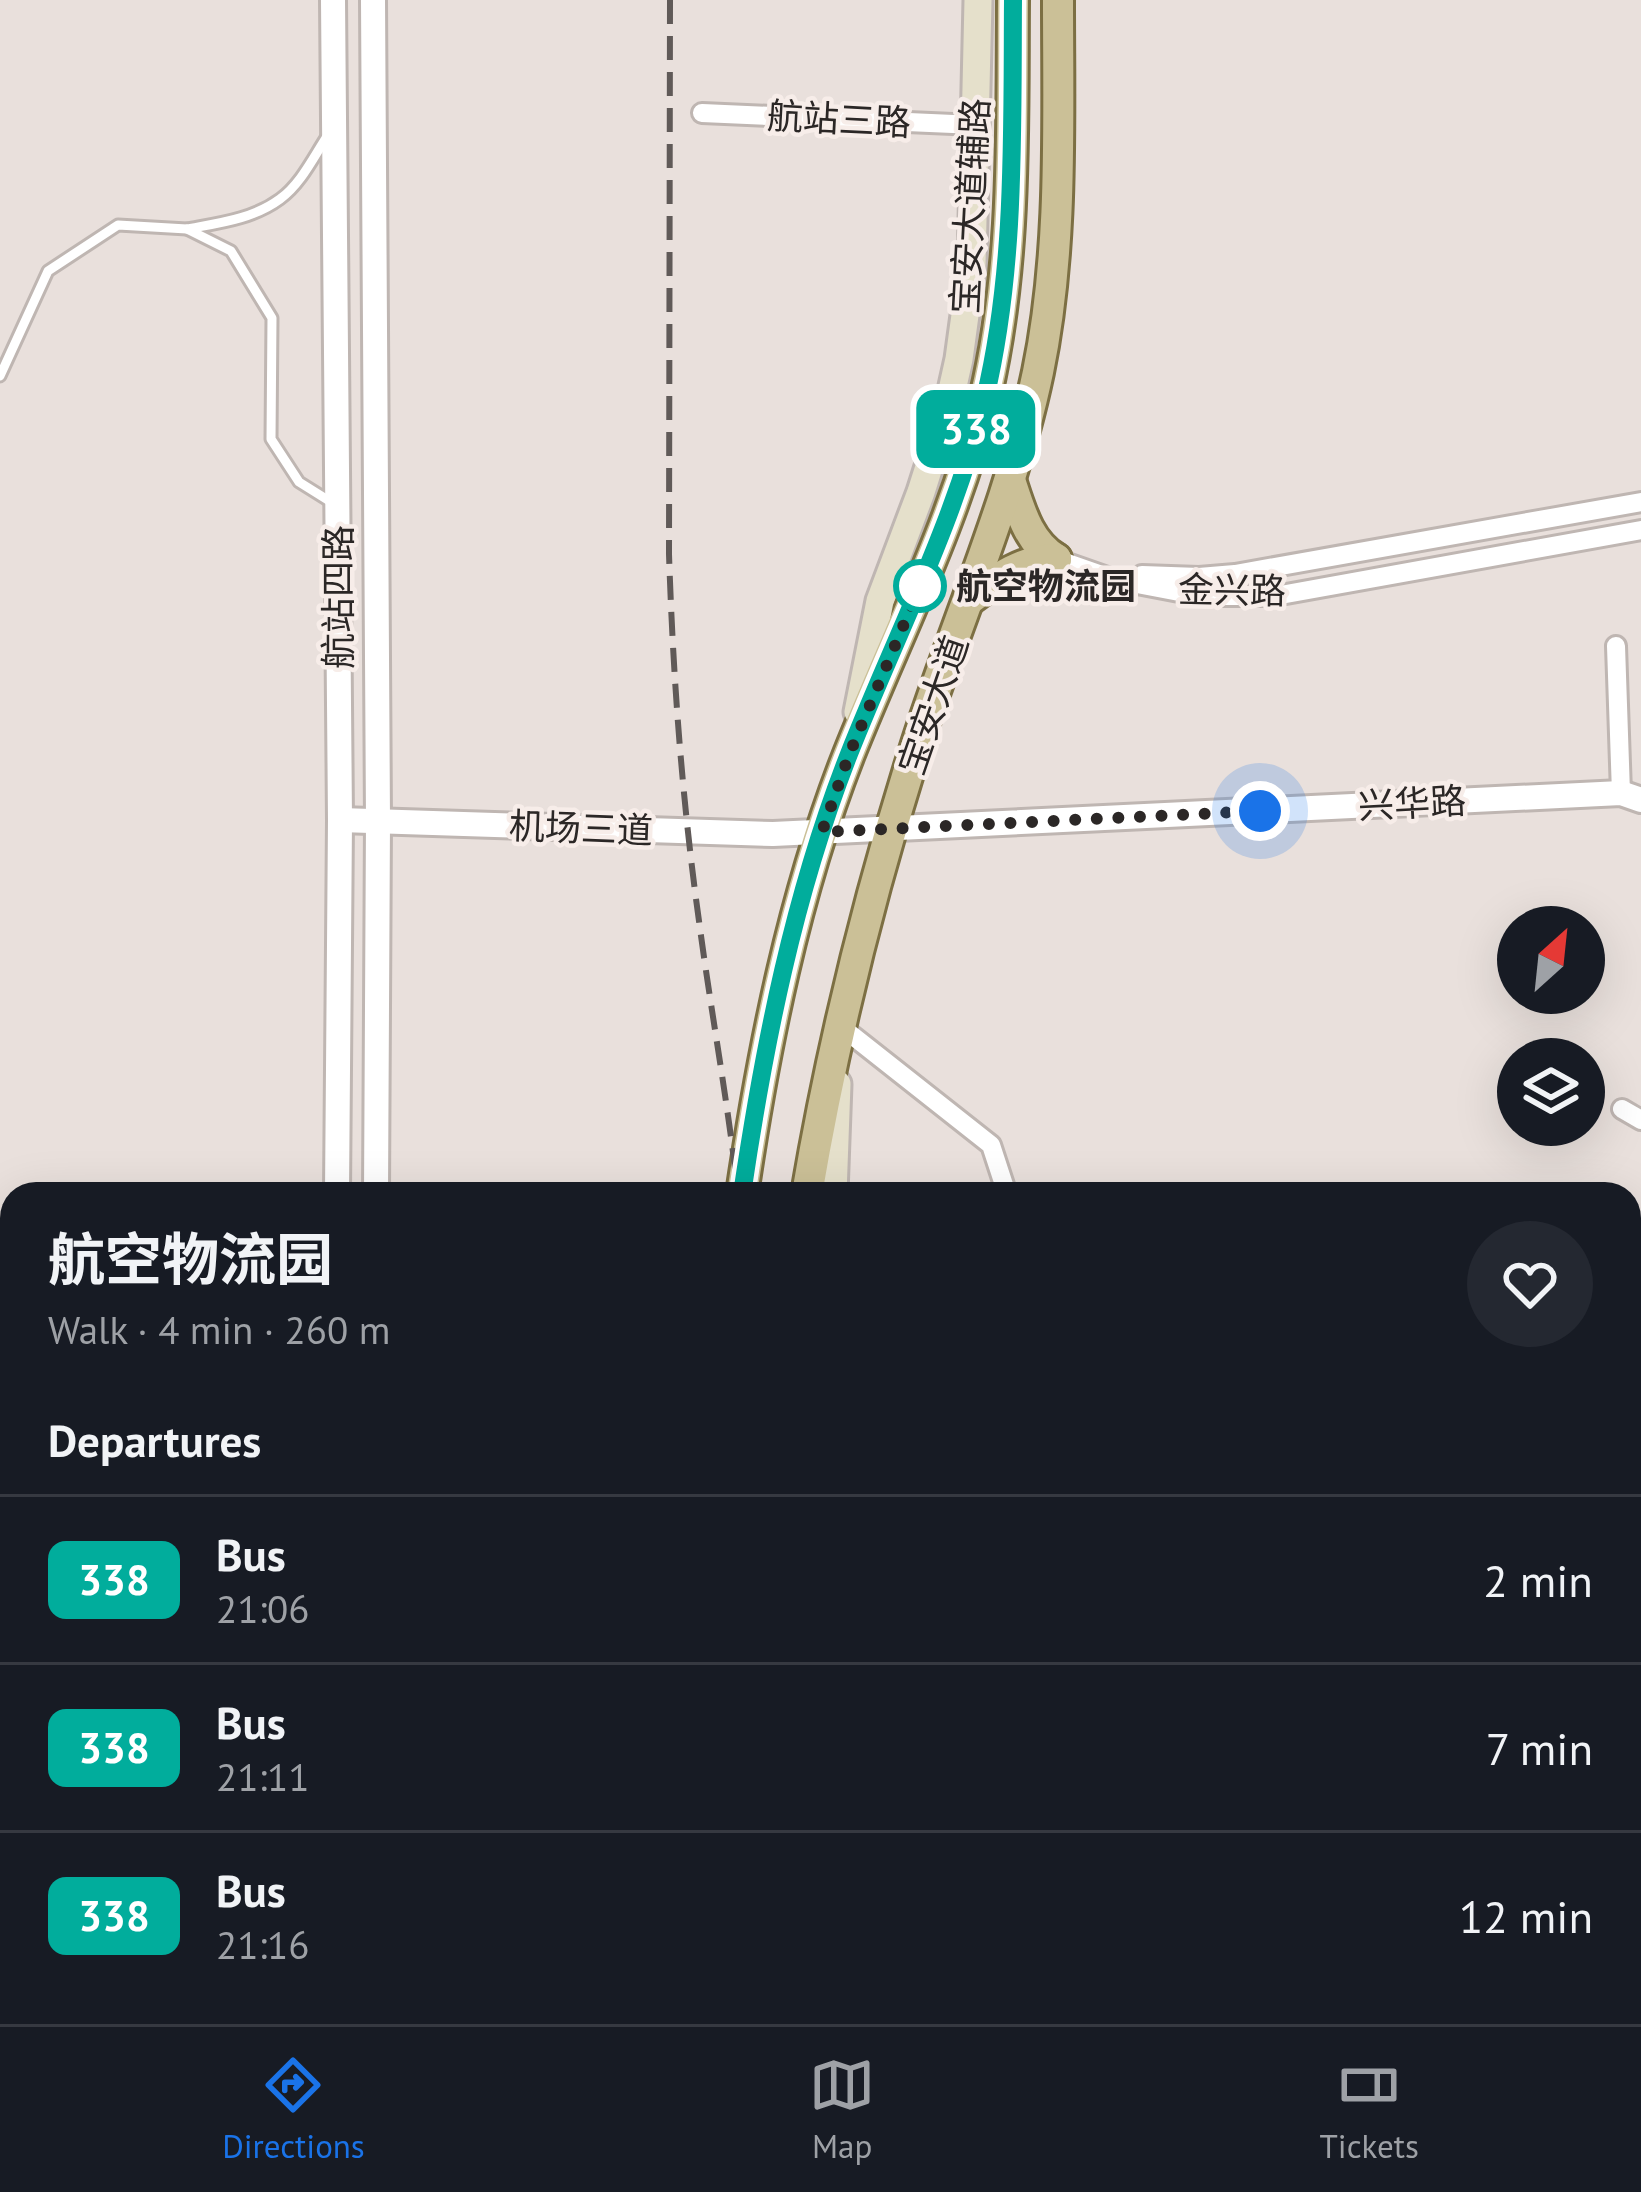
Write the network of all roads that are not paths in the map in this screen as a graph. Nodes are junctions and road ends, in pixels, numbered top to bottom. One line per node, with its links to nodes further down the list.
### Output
1 (333, 0): 8 (street, 航站四路)
2 (373, 0): 21 (street, 航站四路)
3 (978, 0): 7 (main road, 宝安大道辅路)
4 (1013, 0): 18 (main road, 宝安大道)
5 (1058, 0): 11 (main road, 宝安大道)
6 (702, 112): 7 (street, 航站三路)
7 (976, 125): 18 (main road, 宝安大道辅路)
8 (334, 126): 9 (lane); 13 (street, 航站四路)
9 (187, 229): 10 (lane); 13 (lane)
10 (0, 376)
11 (1010, 480): 15 (main road); 16 (main road, 宝安大道)
12 (1641, 502): 15 (street, 金兴路)
13 (338, 506): 20 (street, 航站四路)
14 (1641, 530): 15 (street, 金兴路)
15 (1056, 559): 16 (main road)
16 (970, 599): 22 (main road, 宝安大道)
17 (1616, 646): 19 (street)
18 (849, 755): 23 (main road, 宝安大道)
19 (1631, 796): 22 (street, 兴华路)
20 (340, 820): 21 (street, 机场三道); 27 (street, 航站四路)
21 (378, 821): 23 (street, 机场三道); 28 (street, 航站四路)
22 (892, 828): 23 (street, 兴华路); 24 (main road, 宝安大道)
23 (822, 832): 29 (main road, 宝安大道)
24 (839, 1025): 30 (main road, 宝安大道); 31 (main road); 32 (street)
25 (1622, 1109): 26 (street)
26 (1641, 1120)
27 (337, 1182)
28 (376, 1182)
29 (744, 1182)
30 (809, 1182)
31 (833, 1182)
32 (1003, 1182)

